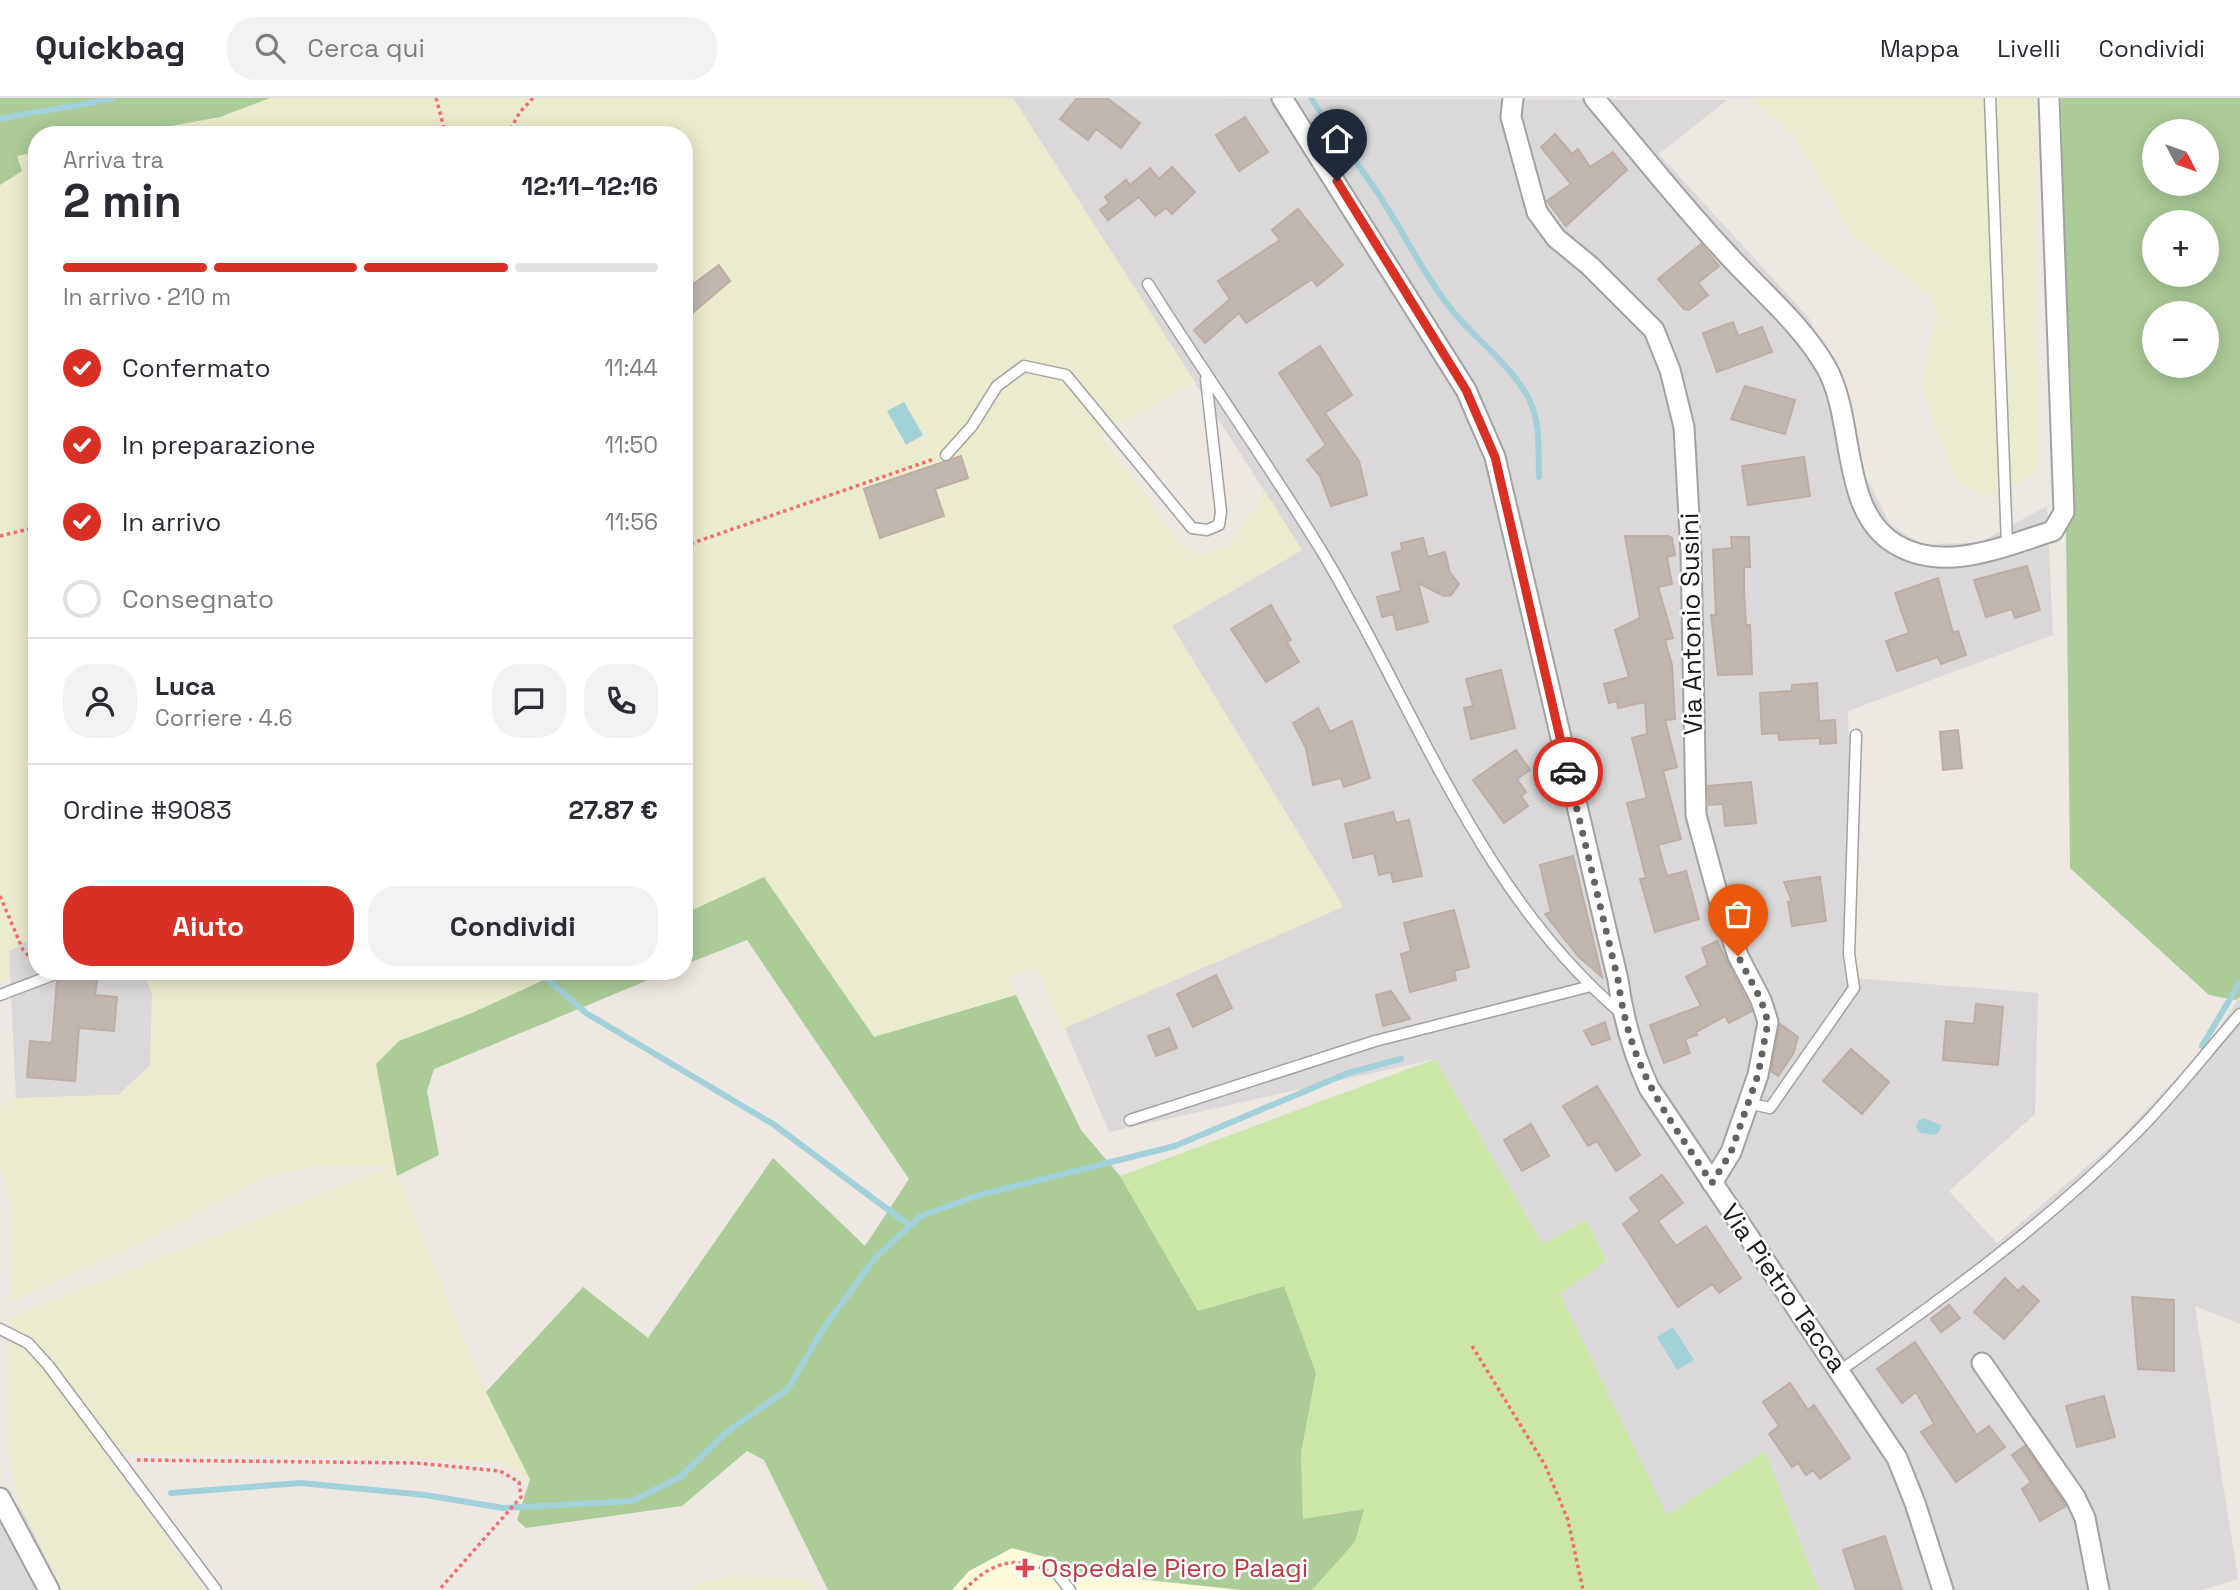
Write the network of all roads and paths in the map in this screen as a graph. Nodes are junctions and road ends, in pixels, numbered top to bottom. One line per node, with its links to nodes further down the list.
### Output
1 (436, 98): 8 (path)
2 (533, 98): 9 (path)
3 (1282, 98): 23 (street, Via Pietro Tacca)
4 (1513, 98): 25 (street, Via Antonio Susini)
5 (1594, 98): 16 (street)
6 (1990, 98): 16 (lane)
7 (2049, 98): 16 (street)
8 (444, 126)
9 (512, 126)
10 (1148, 284): 11 (lane)
11 (1205, 375): 12 (lane); 21 (lane)
12 (946, 454): 15 (path)
13 (28, 529): 14 (path)
14 (0, 536)
15 (693, 543)
16 (2007, 545)
17 (1856, 736): 25 (lane)
18 (0, 896): 19 (path)
19 (28, 955)
20 (39, 980): 22 (lane)
21 (1591, 986): 23 (lane); 26 (lane)
22 (0, 995)
23 (1622, 1014): 27 (street, Via Pietro Tacca)
24 (2240, 1014): 31 (lane)
25 (1746, 1102): 27 (street, Via Antonio Susini)
26 (1130, 1120)
27 (1712, 1183): 31 (street, Via Pietro Tacca)
28 (0, 1329): 32 (lane)
29 (1472, 1346): 40 (path)
30 (1982, 1363): 42 (street)
31 (1841, 1370): 41 (street, Via Pietro Tacca)
32 (118, 1459): 36 (lane); 37 (path)
33 (0, 1498): 35 (street)
34 (1059, 1576): 38 (path); 39 (lane)
35 (49, 1590)
36 (216, 1590)
37 (439, 1590)
38 (964, 1590)
39 (1070, 1590)
40 (1583, 1590)
41 (1943, 1590)
42 (2099, 1590)

